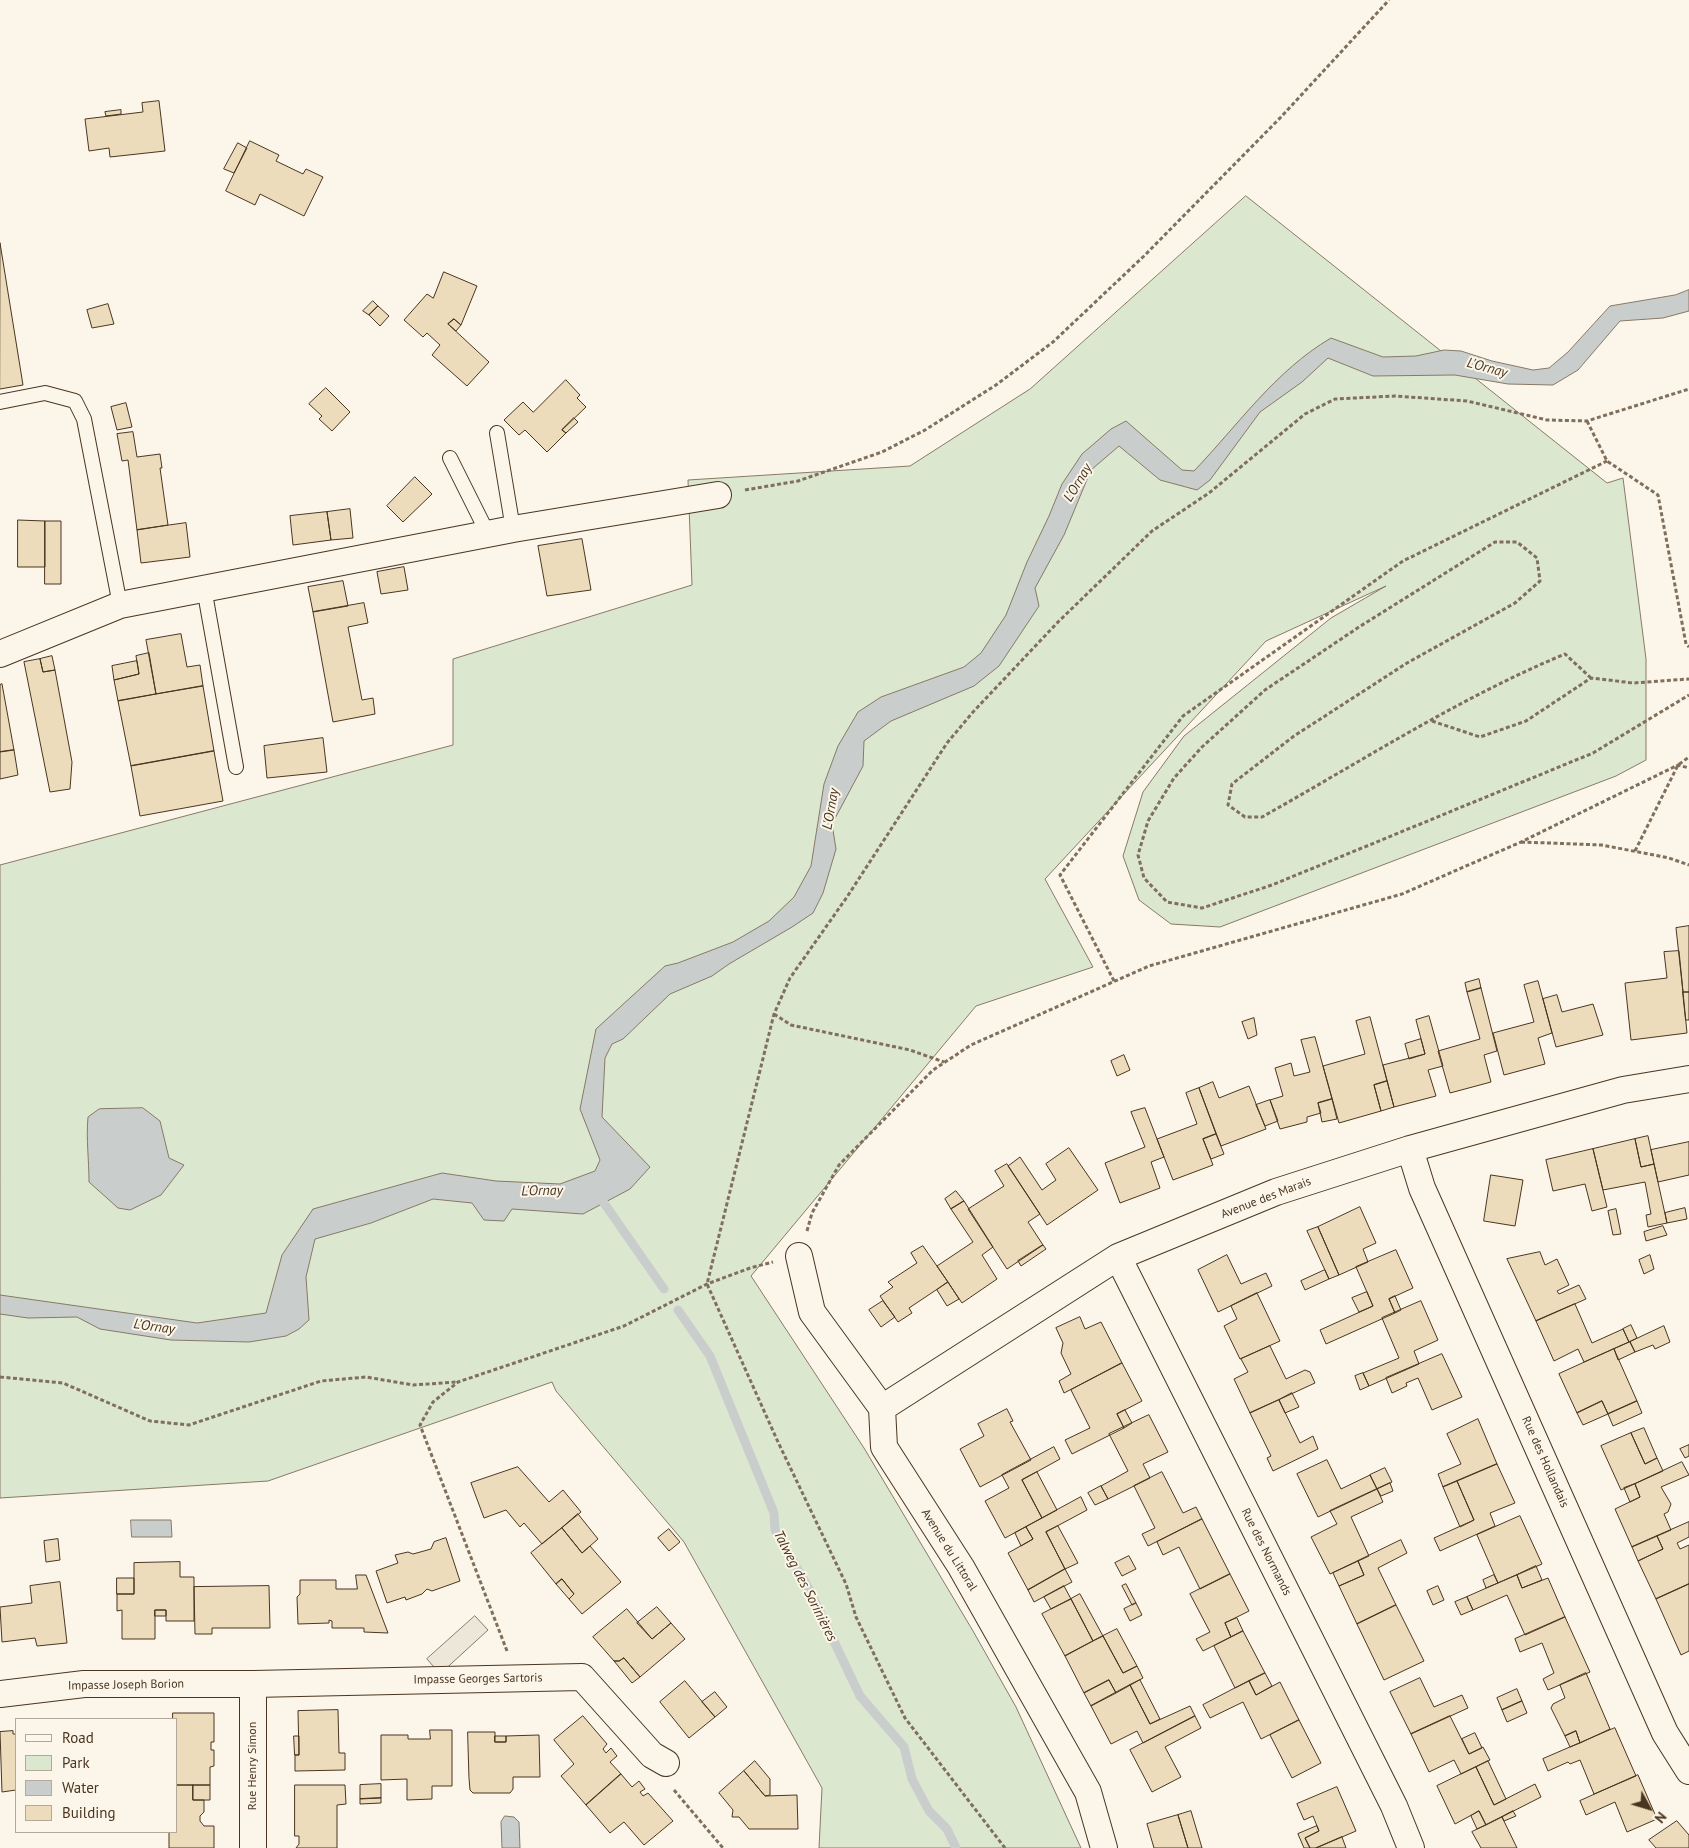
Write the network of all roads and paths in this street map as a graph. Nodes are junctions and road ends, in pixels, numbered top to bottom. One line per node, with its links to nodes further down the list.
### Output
1 (1389, 0): 8 (path)
2 (1689, 389): 4 (path)
3 (0, 402): 12 (lane)
4 (1587, 421): 7 (path); 27 (path)
5 (497, 433): 9 (lane)
6 (450, 458): 10 (lane)
7 (1607, 461): 13 (path); 26 (path)
8 (718, 495): 9 (street)
9 (513, 529): 10 (street)
10 (488, 534): 11 (street)
11 (204, 588): 12 (street); 21 (lane)
12 (120, 605): 14 (street)
13 (1689, 646)
14 (0, 654)
15 (1591, 678): 16 (path); 18 (path); 18 (path)
16 (1689, 679)
17 (1689, 695): 18 (path)
18 (1431, 720)
19 (1689, 757): 20 (path)
20 (1678, 765): 22 (path); 23 (path); 24 (path)
21 (236, 767)
22 (1689, 768)
23 (1520, 842): 24 (path); 26 (path)
24 (1635, 851): 25 (path)
25 (1689, 865)
26 (1114, 981): 28 (path)
27 (774, 1014): 28 (path); 33 (path)
28 (944, 1062): 31 (path)
29 (1689, 1079): 30 (street, Avenue des Marais)
30 (1410, 1150): 32 (street, Avenue des Marais); 41 (street, Rue des Hollandais)
31 (799, 1256): 33 (path); 36 (street)
32 (1118, 1257): 36 (street, Avenue des Marais); 46 (street, Rue des Normands)
33 (707, 1284): 35 (path); 44 (path)
34 (0, 1377): 35 (path)
35 (458, 1382): 37 (path)
36 (882, 1408): 45 (street, Avenue du Littoral)
37 (518, 1678): 38 (street, Impasse Georges Sartoris); 40 (street, Impasse Georges Sartoris)
38 (253, 1684): 39 (street, Impasse Joseph Borion); 42 (street, Rue Henry Simon)
39 (0, 1694)
40 (666, 1763): 43 (path)
41 (1689, 1771)
42 (253, 1848)
43 (723, 1848)
44 (1004, 1848)
45 (1104, 1848)
46 (1411, 1848)

